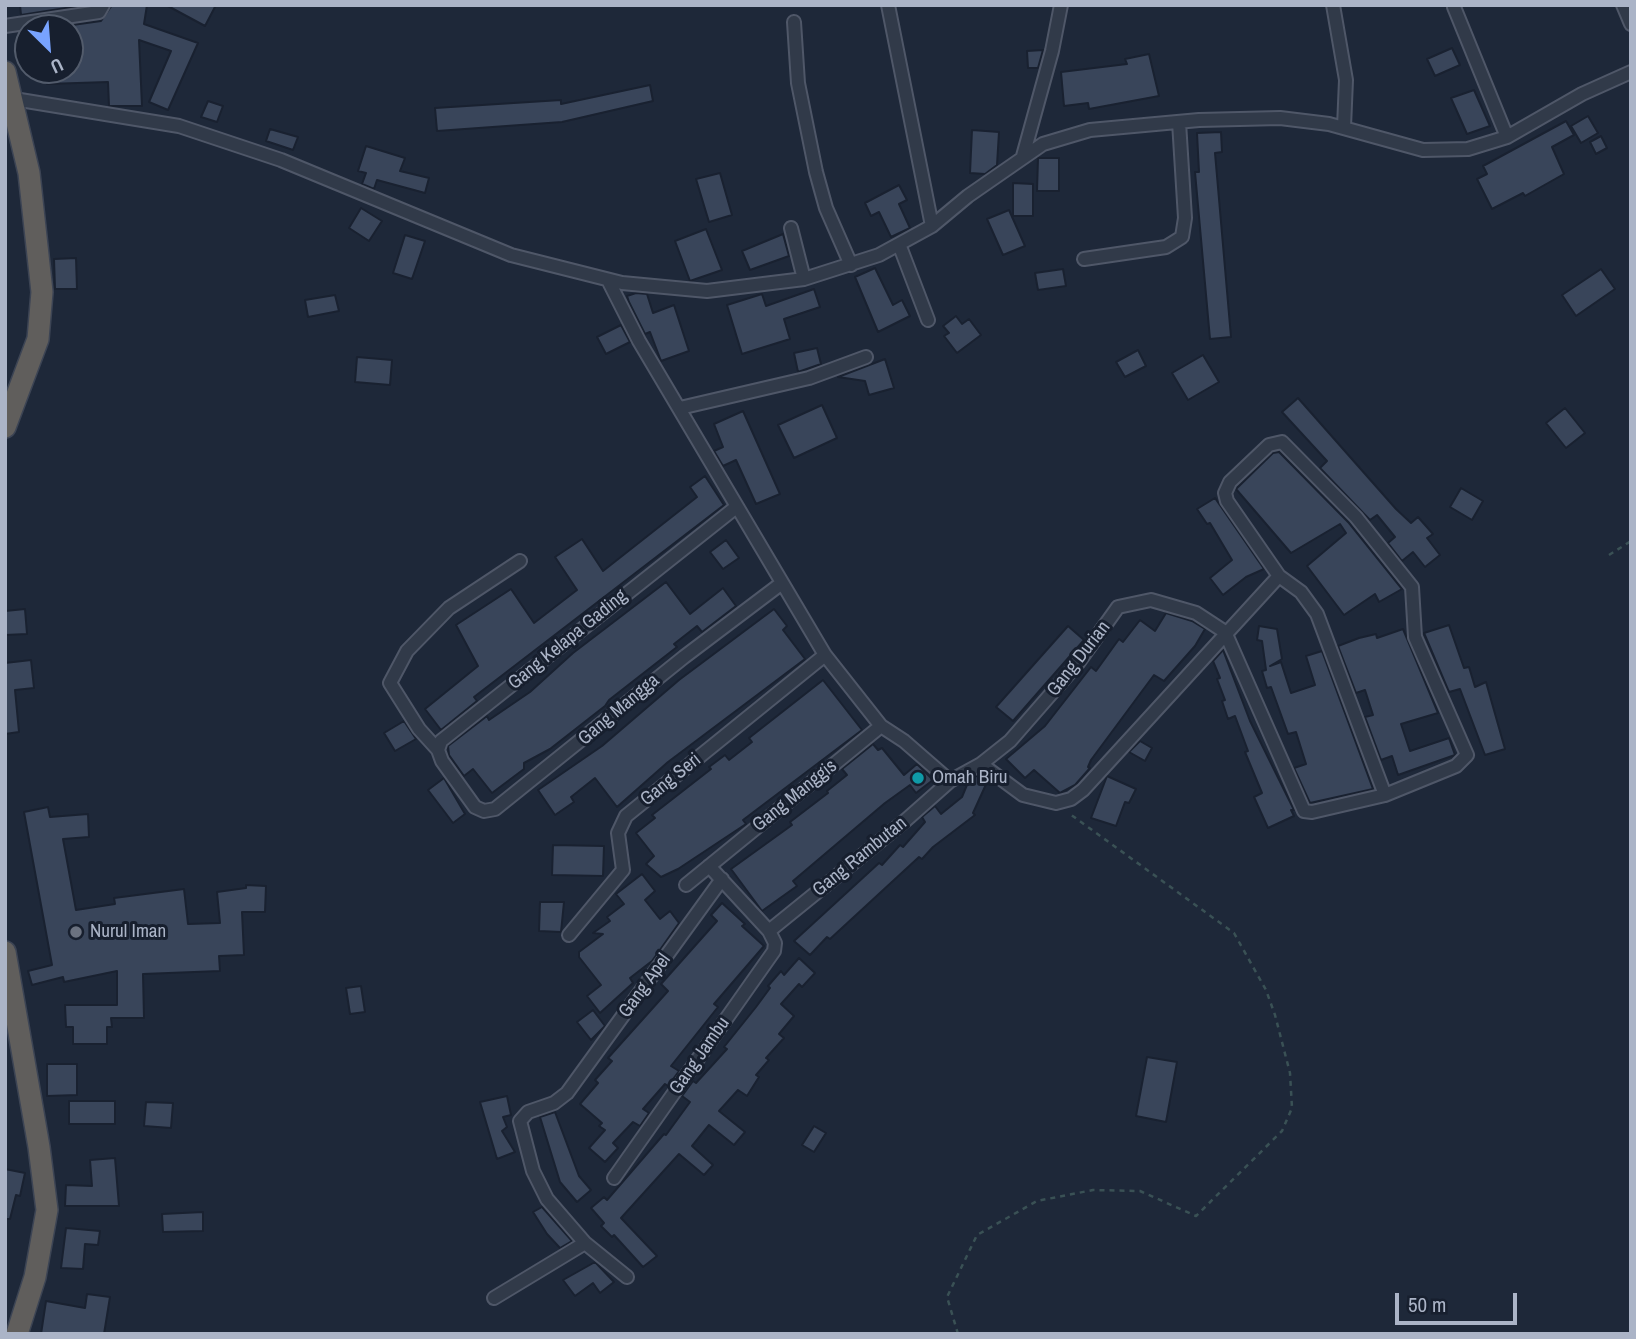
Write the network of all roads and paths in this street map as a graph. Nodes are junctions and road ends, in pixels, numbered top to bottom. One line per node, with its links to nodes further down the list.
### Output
1 (103, 5): 9 (street)
2 (888, 5): 17 (street)
3 (1061, 5): 16 (street)
4 (1333, 5): 14 (street)
5 (1623, 5): 8 (street)
6 (1454, 7): 15 (street)
7 (794, 22): 21 (street)
8 (1631, 24)
9 (5, 26)
10 (5, 72): 12 (highway)
11 (1631, 72): 15 (street)
12 (13, 99): 22 (street); 27 (highway)
13 (1179, 122): 14 (street); 16 (street); 20 (street)
14 (1344, 127): 15 (street)
15 (1507, 137)
16 (1023, 156): 17 (street)
17 (932, 226): 19 (street)
18 (791, 229): 23 (street)
19 (900, 244): 21 (street); 24 (street)
20 (1084, 259)
21 (850, 265): 23 (street)
22 (608, 279): 23 (street); 26 (street)
23 (804, 279)
24 (928, 320)
25 (866, 357): 26 (street)
26 (680, 408): 28 (street)
27 (5, 427)
28 (735, 508): 33 (street); 37 (street, Gang Kelapa Gading)
29 (1631, 541): 30 (path)
30 (1609, 555)
31 (520, 561): 37 (street)
32 (1279, 576): 34 (street); 40 (street); 40 (street)
33 (782, 583): 35 (street); 37 (street, Gang Mangga)
34 (1225, 632): 38 (street, Gang Durian); 40 (street); 41 (street)
35 (825, 655): 36 (street); 46 (street, Gang Seri)
36 (881, 726): 39 (street); 42 (street, Gang Manggis)
37 (438, 750)
38 (981, 764): 39 (street, Gang Durian); 41 (street)
39 (950, 781): 45 (street, Gang Rambutan)
40 (1385, 795)
41 (1056, 803): 53 (path)
42 (709, 866): 43 (street); 44 (street, Gang Manggis)
43 (722, 879): 45 (street); 49 (street, Gang Apel)
44 (686, 885)
45 (769, 932): 48 (street, Gang Jambu)
46 (569, 935)
47 (5, 952): 52 (highway)
48 (614, 1178)
49 (585, 1243): 50 (street); 51 (street)
50 (627, 1277)
51 (494, 1298)
52 (17, 1334)
53 (958, 1334)

